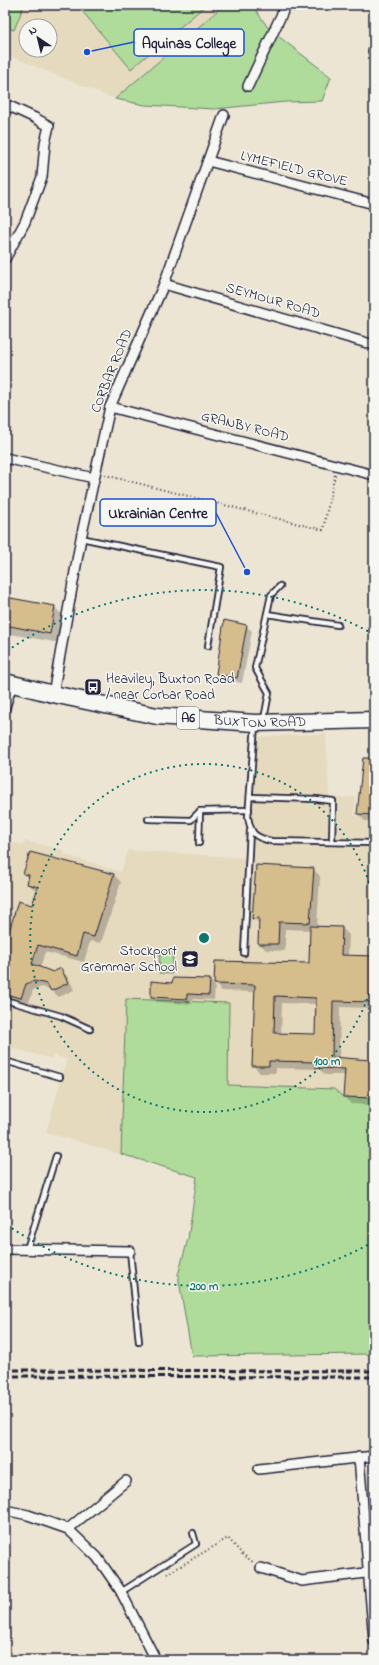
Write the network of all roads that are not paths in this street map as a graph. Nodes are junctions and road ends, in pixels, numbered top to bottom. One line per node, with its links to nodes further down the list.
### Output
1 (286, 5): 2 (street)
2 (248, 86)
3 (5, 104): 7 (street)
4 (224, 115): 5 (street, CORBAR ROAD)
5 (208, 161): 6 (street, LYMEFIELD GROVE); 8 (street, CORBAR ROAD)
6 (374, 204)
7 (5, 259)
8 (164, 284): 9 (street, SEYMOUR ROAD); 10 (street, CORBAR ROAD)
9 (374, 345)
10 (110, 407): 12 (street, CORBAR ROAD); 13 (street, GRANBY ROAD)
11 (5, 458): 12 (street)
12 (95, 475): 14 (street, CORBAR ROAD)
13 (374, 475)
14 (80, 538): 18 (lane); 20 (street, CORBAR ROAD)
15 (280, 586): 16 (lane)
16 (267, 614): 17 (lane); 23 (lane)
17 (338, 625)
18 (208, 646)
19 (9, 683): 20 (highway, BUXTON ROAD / A6); 21 (street)
20 (53, 694): 23 (highway, BUXTON ROAD / A6)
21 (5, 707)
22 (374, 720): 23 (highway, BUXTON ROAD / A6)
23 (259, 723): 24 (lane)
24 (250, 797): 25 (lane); 29 (lane)
25 (249, 810): 26 (lane); 28 (lane)
26 (200, 811): 27 (lane); 30 (lane)
27 (148, 819)
28 (250, 830): 29 (lane); 32 (lane)
29 (332, 842): 31 (lane)
30 (199, 843)
31 (374, 843)
32 (244, 953)
33 (5, 1000): 34 (lane)
34 (90, 1029)
35 (5, 1061): 36 (lane)
36 (60, 1077)
37 (56, 1156): 39 (lane)
38 (5, 1249): 39 (street)
39 (27, 1249): 40 (street)
40 (130, 1251): 41 (lane)
41 (139, 1342)
42 (374, 1456): 43 (street)
43 (360, 1457): 44 (street); 50 (street)
44 (259, 1469)
45 (126, 1480): 47 (street)
46 (5, 1510): 47 (street)
47 (68, 1529): 51 (street)
48 (193, 1533): 51 (lane)
49 (261, 1568): 50 (street)
50 (371, 1572): 52 (street)
51 (121, 1592): 53 (street)
52 (374, 1641)
53 (156, 1660)

